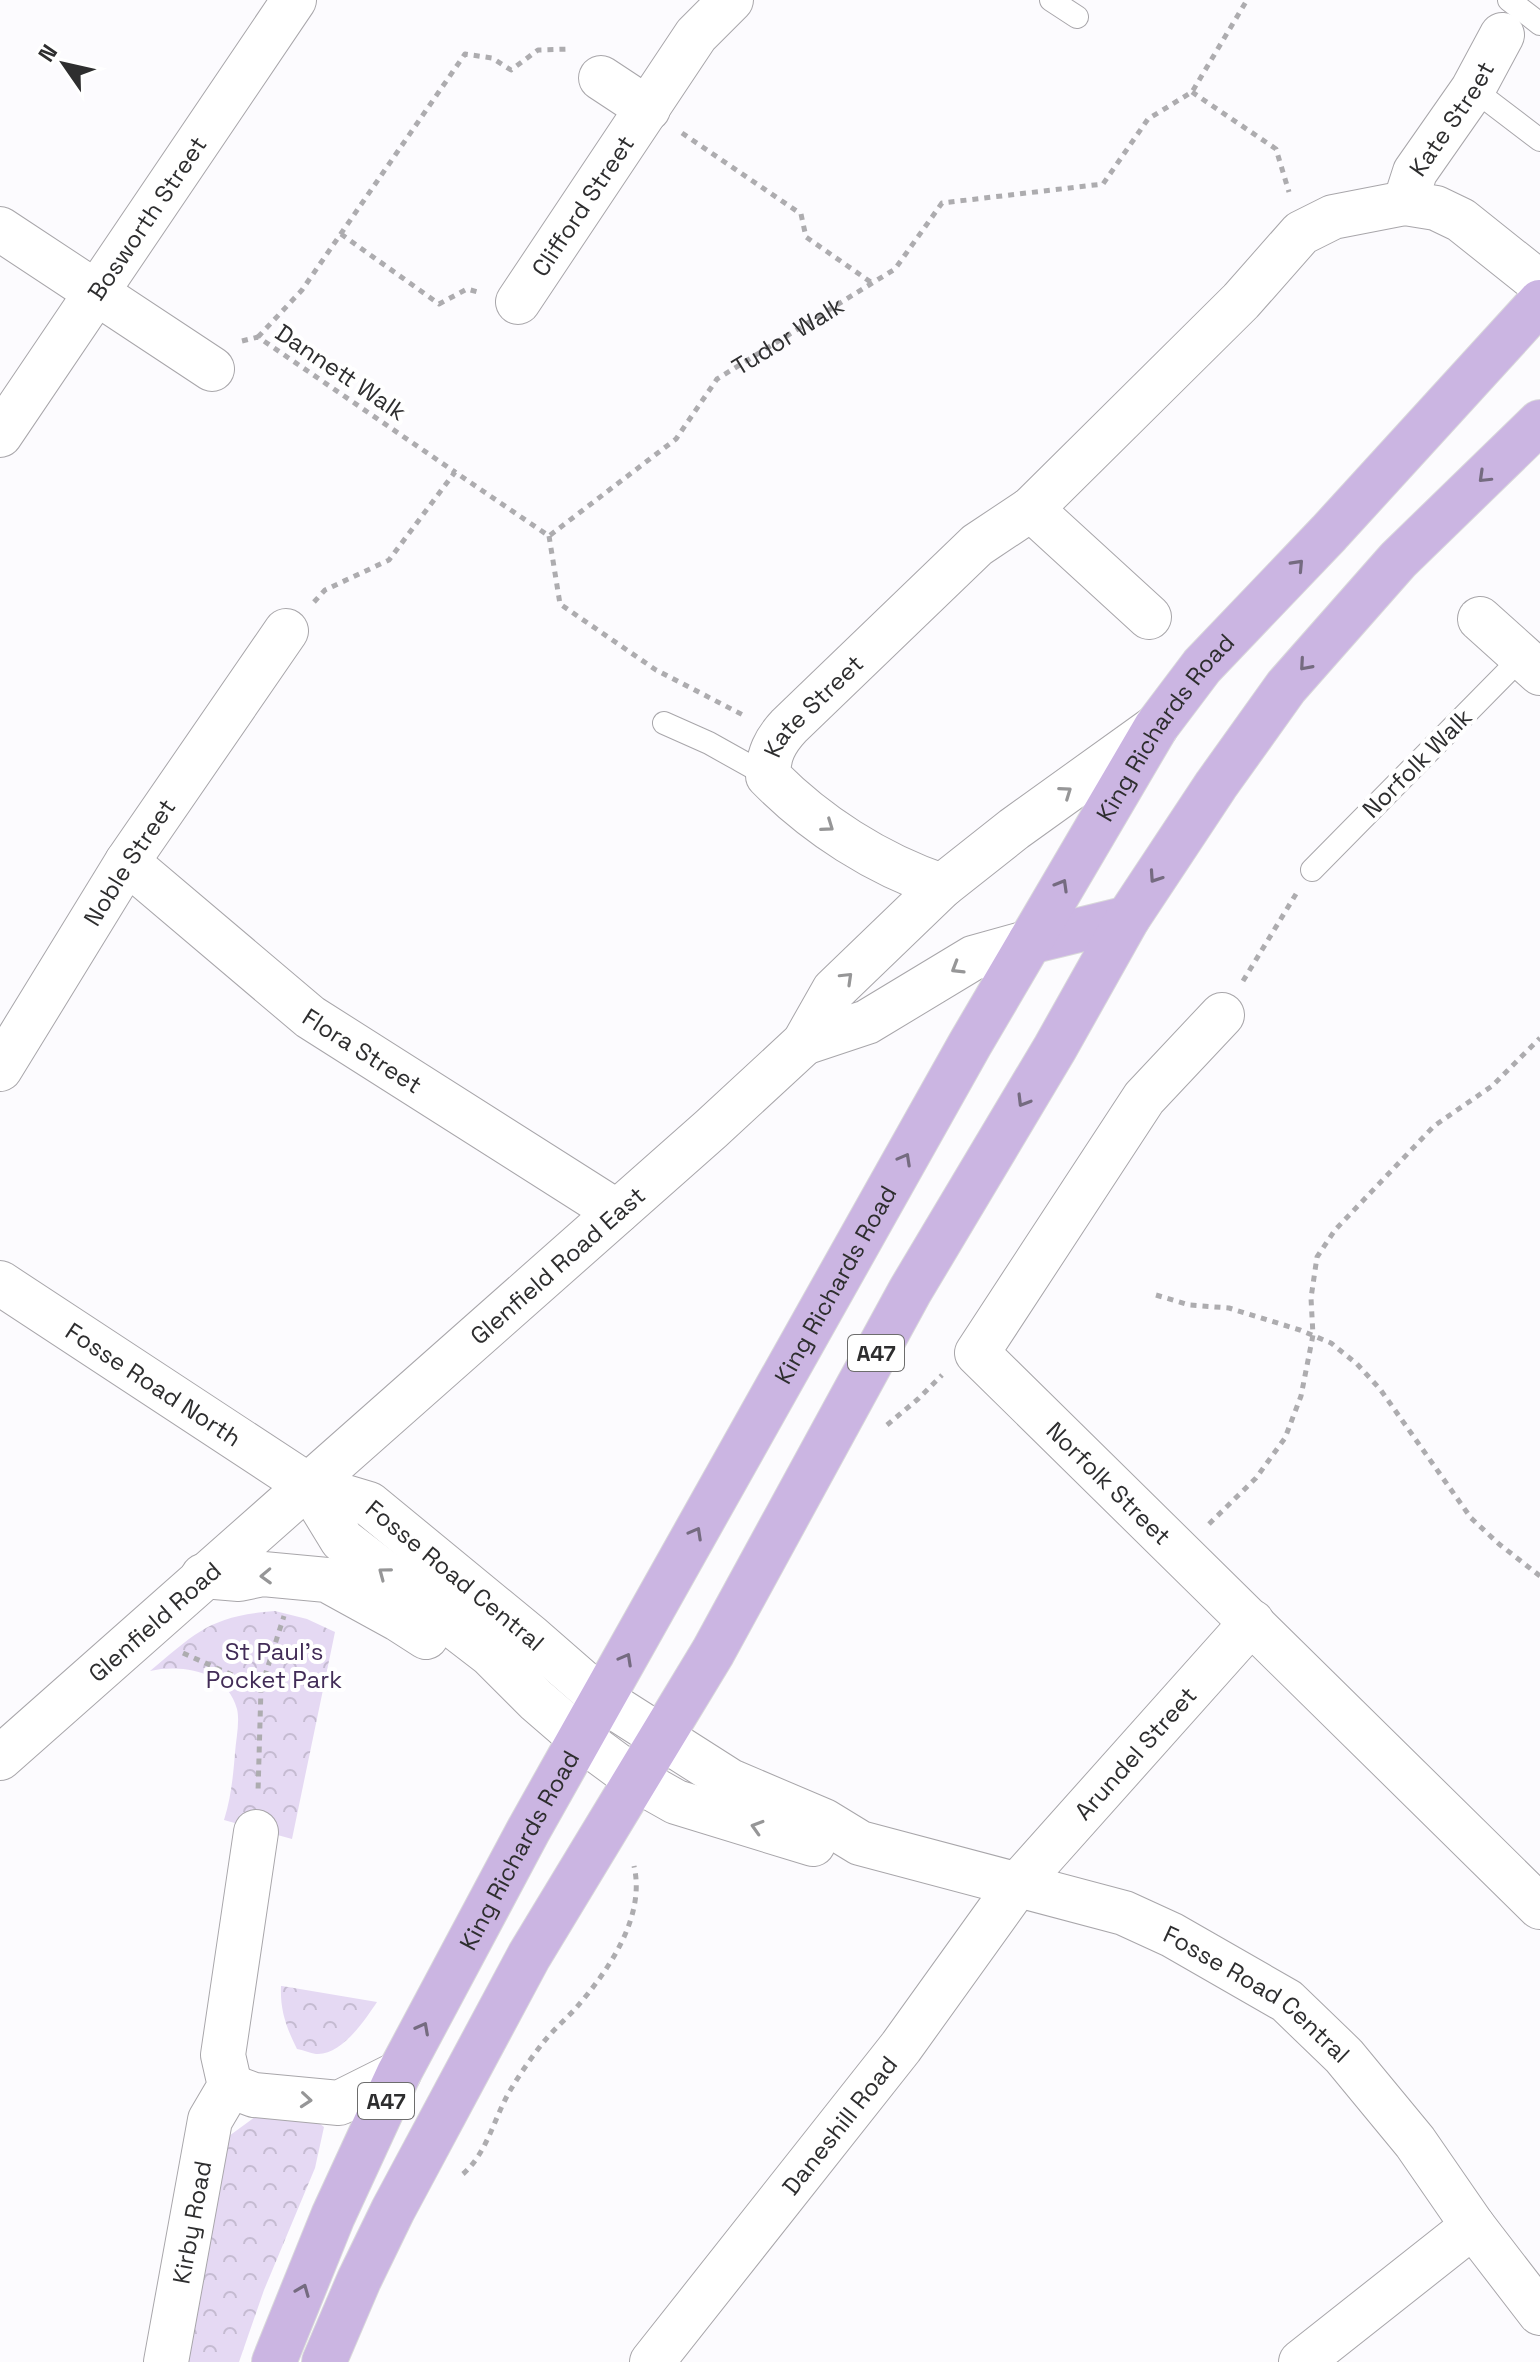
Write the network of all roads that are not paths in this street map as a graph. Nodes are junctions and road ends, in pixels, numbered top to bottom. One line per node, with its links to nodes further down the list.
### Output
1 (294, 0): 13 (street, Bosworth Street)
2 (731, 0): 8 (street, Clifford Street)
3 (1051, 0): 5 (lane)
4 (1514, 15): 7 (street, Kate Street)
5 (1077, 17)
6 (590, 63): 8 (street, Clifford Street)
7 (1473, 89): 9 (lane); 10 (street, Kate Street)
8 (648, 109): 14 (street, Clifford Street)
9 (1540, 140)
10 (1405, 203): 12 (street, Kate Street); 19 (street, Kate Street)
11 (0, 229): 13 (street)
12 (1540, 283)
13 (96, 294): 16 (street); 18 (street, Bosworth Street)
14 (518, 302)
15 (1540, 302): 25 (main road, King Richards Road / A47, one-way to 15)
16 (212, 369)
17 (1540, 422): 30 (main road, A47, one-way to 30)
18 (0, 435)
19 (1031, 509): 20 (street); 26 (street, Kate Street)
20 (1149, 617)
21 (1480, 619): 23 (street)
22 (275, 646): 27 (street, Noble Street)
23 (1531, 665): 28 (lane, Norfolk Walk)
24 (664, 723): 26 (lane)
25 (1156, 727): 29 (street, Glenfield Road East, one-way to 25); 31 (main road, King Richards Road / A47, one-way to 25)
26 (768, 776): 29 (street, Kate Street, one-way to 29)
27 (127, 862): 34 (street, Noble Street); 35 (street, Flora Street)
28 (1312, 870)
29 (942, 886): 33 (street, Glenfield Road East, one-way to 29)
30 (1128, 918): 31 (main road); 42 (main road, A47, one-way to 42)
31 (1030, 942): 33 (street, Glenfield Road East, one-way to 33); 41 (main road, King Richards Road / A47, one-way to 31)
32 (1222, 1015): 39 (street, Norfolk Street)
33 (804, 1043): 35 (street, Glenfield Road East)
34 (0, 1069)
35 (617, 1212): 37 (street, Glenfield Road East)
36 (0, 1283): 37 (street, Fosse Road North)
37 (309, 1486): 38 (street, Glenfield Road); 40 (street, Fosse Road Central, one-way to 37); 41 (street, Fosse Road Central)
38 (203, 1576): 40 (street, Fosse Road Central, one-way to 38); 44 (street, Glenfield Road)
39 (1252, 1622): 48 (street, Arundel Street); 49 (street, Norfolk Street)
40 (536, 1700): 43 (street, Fosse Road Central)
41 (603, 1700): 42 (street, Fosse Road Central); 43 (main road, King Richards Road / A47)
42 (663, 1737): 45 (main road, A47); 47 (street, Fosse Road Central)
43 (580, 1738): 45 (street, Fosse Road Central); 50 (main road, King Richards Road / A47, one-way to 43)
44 (0, 1758)
45 (637, 1780): 47 (street, Fosse Road Central, one-way to 45); 56 (main road, A47)
46 (256, 1832): 51 (street)
47 (860, 1843): 48 (street, Fosse Road Central)
48 (1018, 1884): 52 (street, Fosse Road Central); 57 (street, Daneshill Road)
49 (1540, 1907)
50 (399, 2073): 51 (street, one-way to 50); 55 (main road, King Richards Road / A47, one-way to 50)
51 (230, 2086): 54 (street, Kirby Road)
52 (1473, 2226): 53 (street, Fosse Road Central); 58 (street)
53 (1540, 2313)
54 (166, 2362)
55 (274, 2362)
56 (324, 2362)
57 (652, 2362)
58 (1301, 2362)

